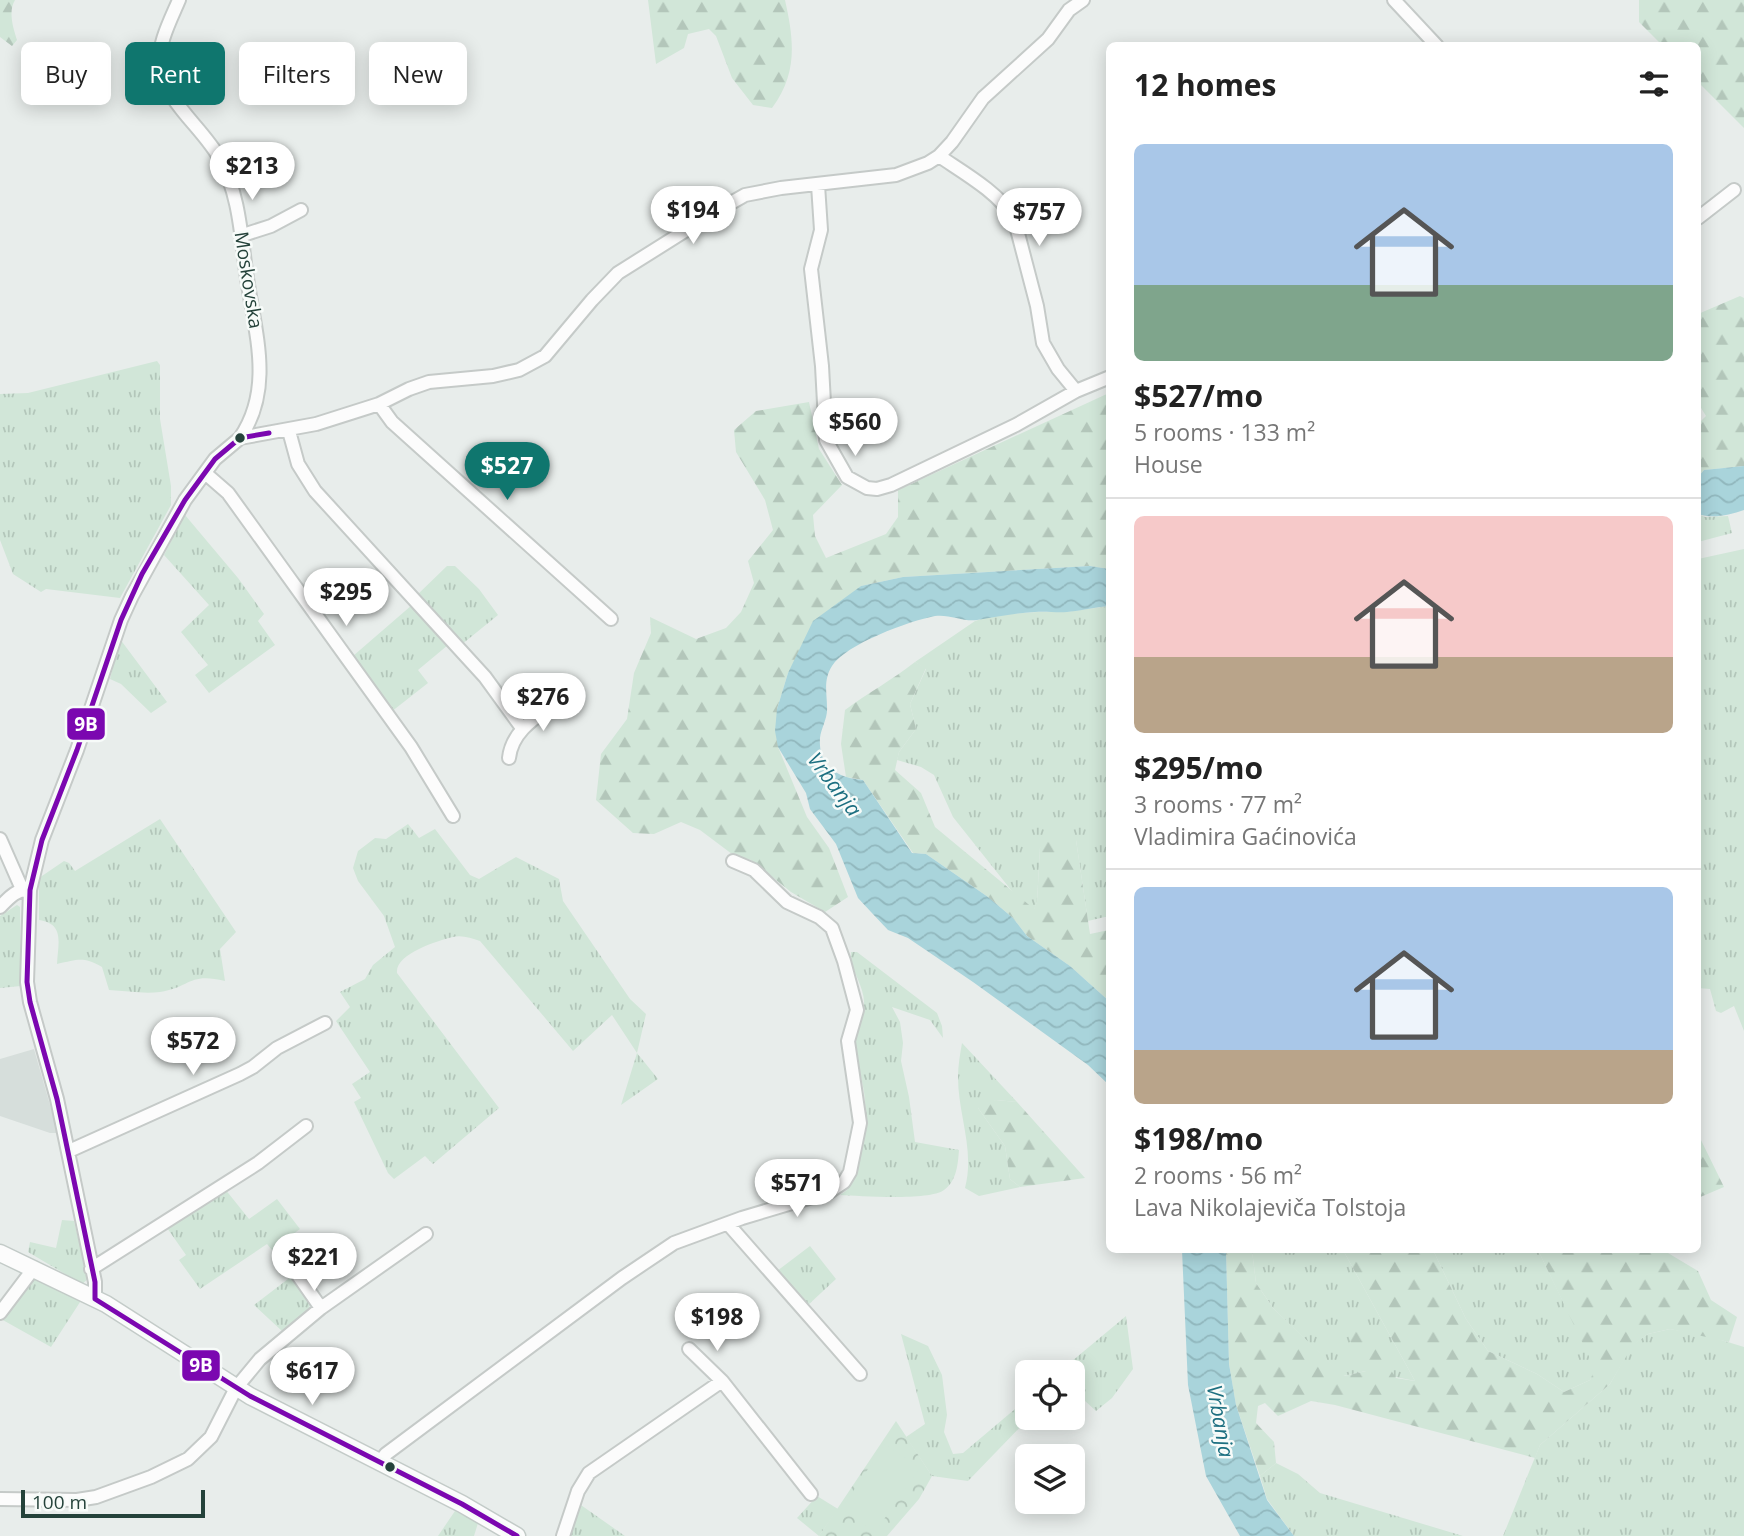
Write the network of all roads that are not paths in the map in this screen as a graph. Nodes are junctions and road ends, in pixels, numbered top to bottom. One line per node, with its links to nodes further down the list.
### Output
1 (179, 0): 10 (street, Moskovska)
2 (1083, 0): 5 (street)
3 (1394, 0): 4 (street)
4 (1433, 42)
5 (939, 156): 6 (street); 12 (street)
6 (818, 185): 12 (street); 13 (street)
7 (1734, 190): 9 (street)
8 (301, 210): 10 (street)
9 (1701, 216)
10 (243, 235): 14 (street, Moskovska)
11 (1106, 379): 12 (street)
12 (1076, 391)
13 (379, 404): 15 (street); 19 (street)
14 (253, 416): 16 (street); 17 (street, Moskovska)
15 (289, 431): 16 (street); 21 (street)
16 (269, 433): 17 (street)
17 (240, 438): 18 (street)
18 (205, 473): 23 (street); 26 (street)
19 (611, 619)
20 (558, 701): 21 (street)
21 (522, 728): 22 (street)
22 (509, 758)
23 (453, 816)
24 (0, 839): 26 (street)
25 (733, 861): 31 (street)
26 (26, 890): 27 (street); 30 (street)
27 (0, 907)
28 (326, 1023): 30 (street)
29 (306, 1126): 36 (street)
30 (68, 1151): 36 (street)
31 (729, 1225): 41 (street); 44 (street)
32 (426, 1234): 38 (street)
33 (281, 1251): 38 (street)
34 (0, 1253): 35 (street)
35 (34, 1268): 37 (street); 39 (street)
36 (91, 1269): 37 (street)
37 (95, 1299): 43 (street)
38 (321, 1308): 43 (street)
39 (0, 1313)
40 (689, 1349): 42 (street)
41 (860, 1374)
42 (722, 1381): 45 (street); 48 (street)
43 (236, 1388): 44 (street); 46 (street)
44 (379, 1463): 47 (street)
45 (811, 1494)
46 (0, 1499)
47 (517, 1536)
48 (563, 1536)

